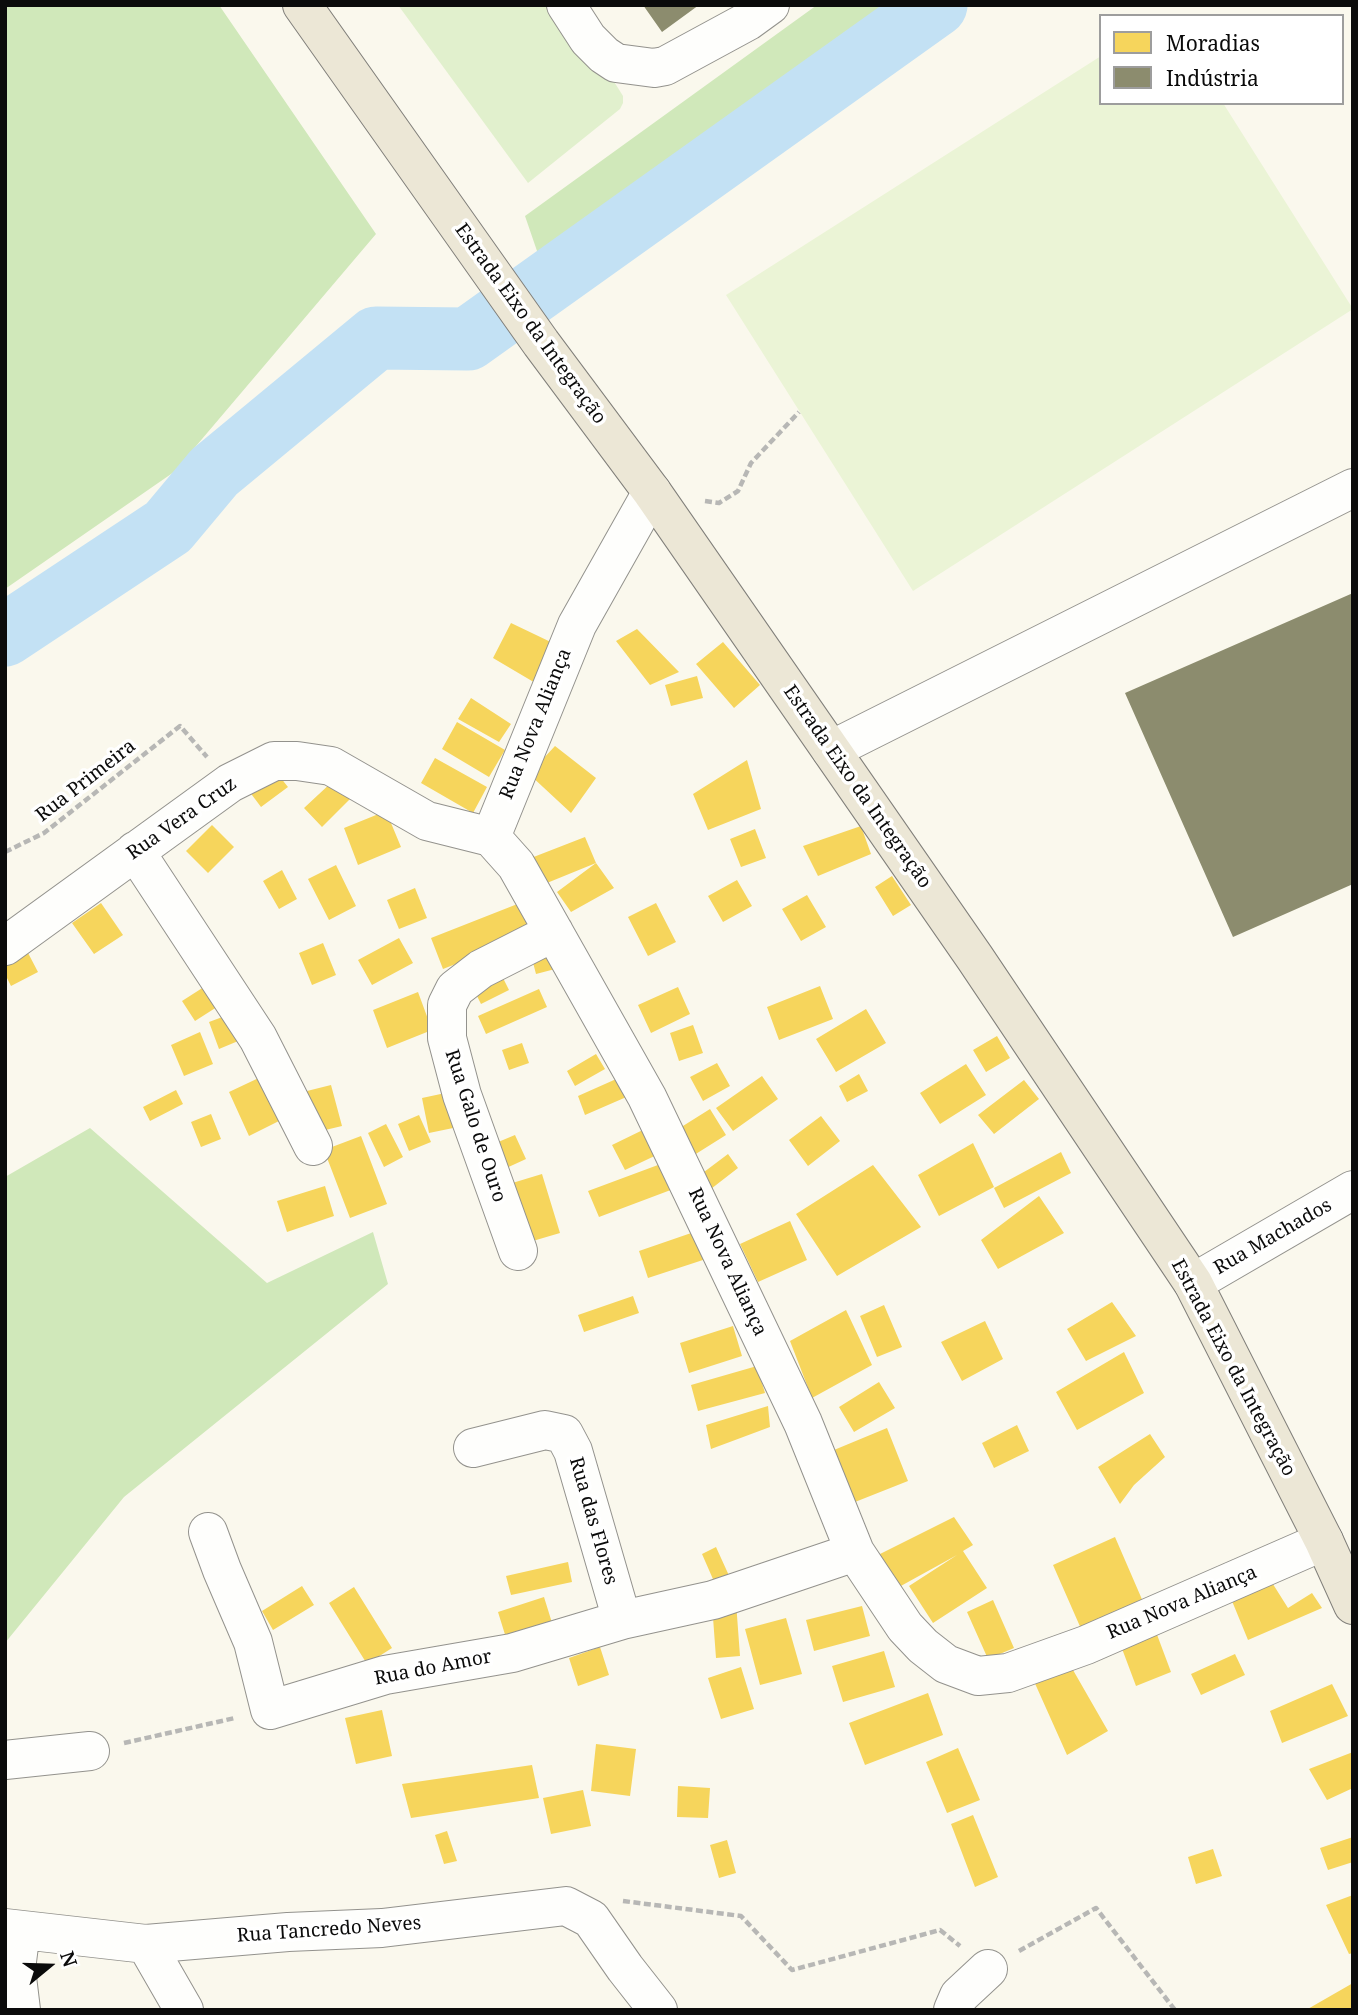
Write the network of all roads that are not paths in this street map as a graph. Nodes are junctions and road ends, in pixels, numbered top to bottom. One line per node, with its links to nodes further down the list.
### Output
1 (302, 5): 5 (main road, Estrada Eixo da Integração)
2 (566, 5): 3 (street)
3 (770, 5)
4 (1353, 488): 6 (street)
5 (652, 492): 6 (main road, Estrada Eixo da Integração); 7 (street, Rua Nova Aliança)
6 (831, 750): 14 (main road, Estrada Eixo da Integração)
7 (491, 837): 8 (street, Rua Vera Cruz); 9 (street, Rua Nova Aliança)
8 (135, 851): 10 (street, Rua Vera Cruz); 11 (street)
9 (554, 932): 13 (street, Rua Galo de Ouro); 18 (street, Rua Nova Aliança)
10 (5, 946)
11 (313, 1146)
12 (1353, 1190): 14 (street, Rua Machados)
13 (518, 1251)
14 (1193, 1283): 17 (main road, Estrada Eixo da Integração)
15 (473, 1448): 20 (street, Rua das Flores)
16 (208, 1532): 20 (street, Rua do Amor)
17 (1324, 1541): 18 (street, Rua Nova Aliança); 19 (main road, Estrada Eixo da Integração)
18 (855, 1552): 20 (street, Rua do Amor)
19 (1353, 1605)
20 (622, 1620)
21 (90, 1751): 22 (street)
22 (5, 1760)
23 (13, 1929): 24 (street, Rua Tancredo Neves); 27 (street)
24 (146, 1944): 28 (street); 29 (street, Rua Tancredo Neves)
25 (988, 1969): 26 (street)
26 (956, 2003)
27 (21, 2010)
28 (184, 2010)
29 (658, 2010)

